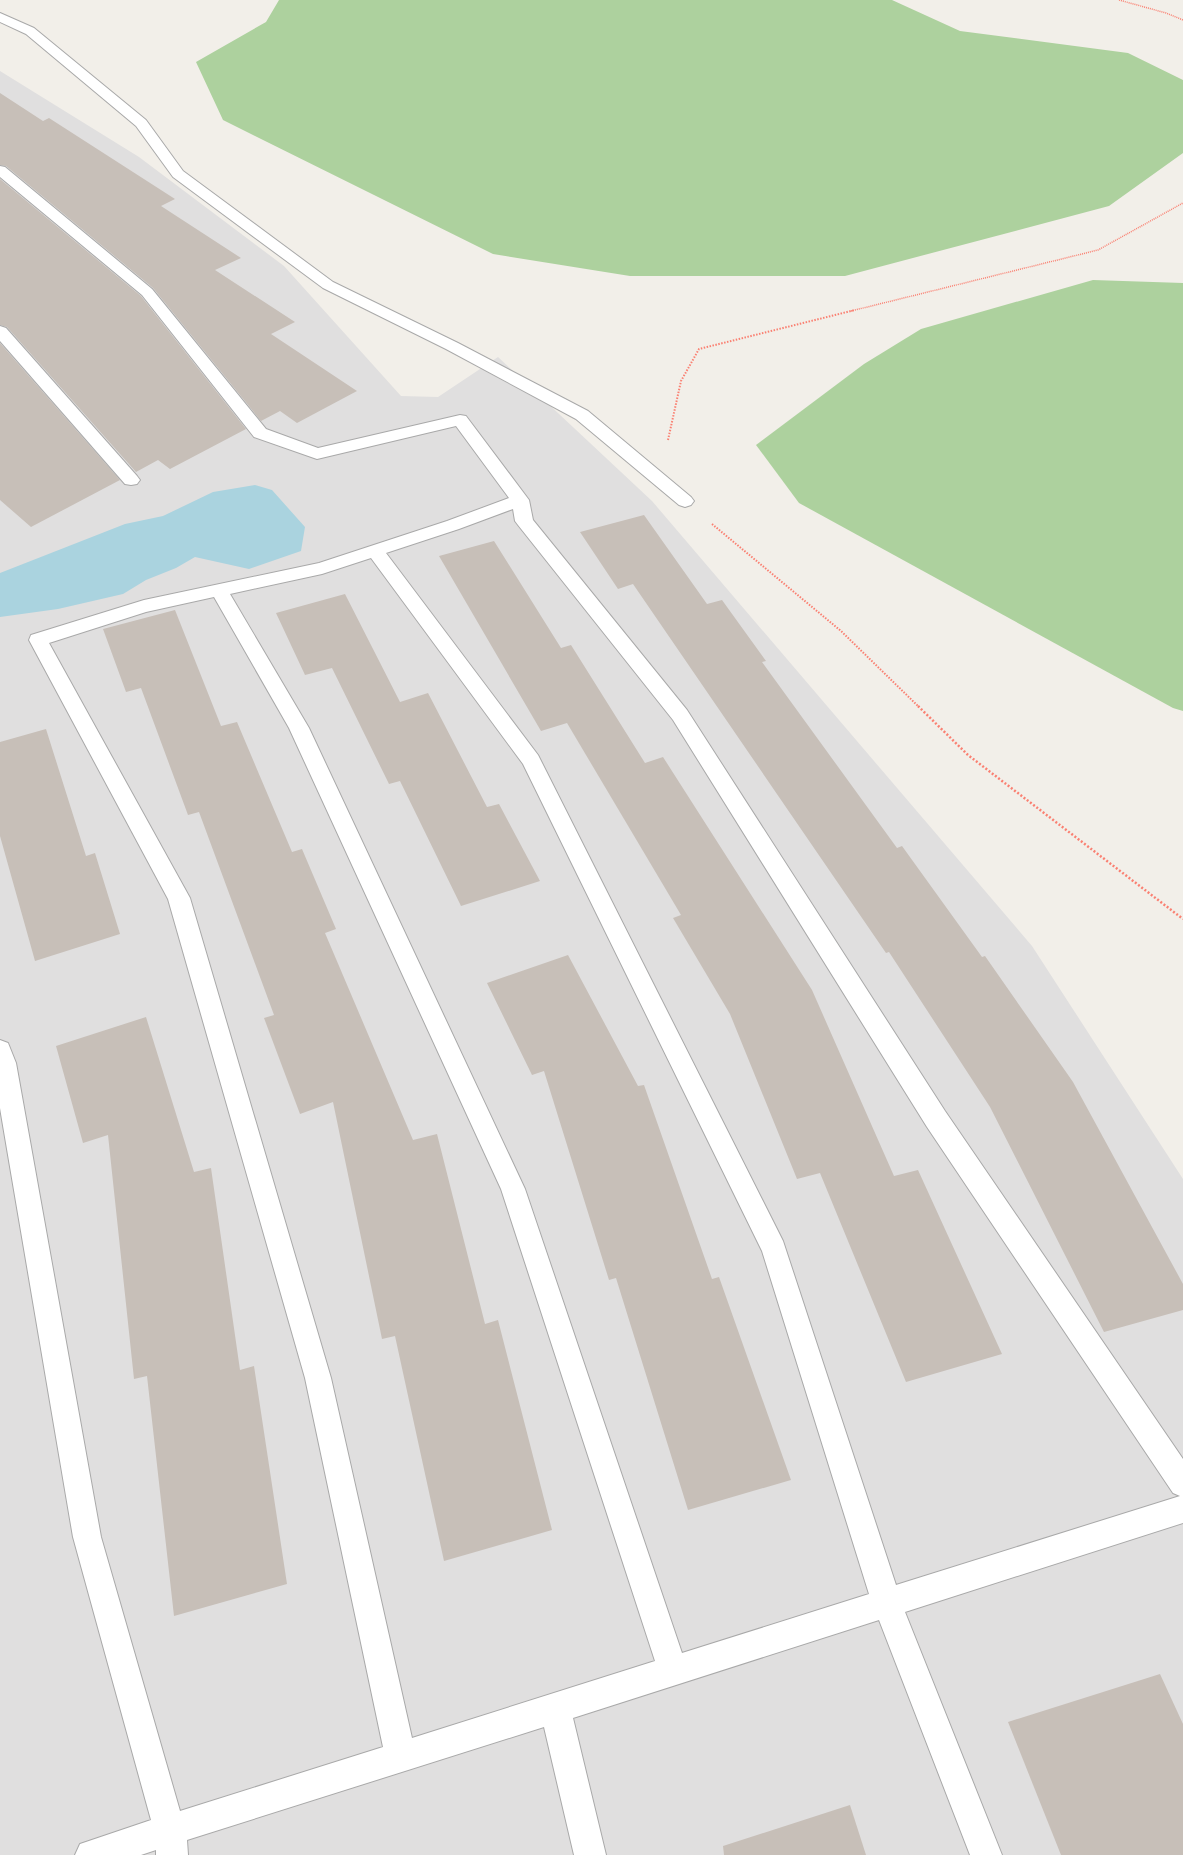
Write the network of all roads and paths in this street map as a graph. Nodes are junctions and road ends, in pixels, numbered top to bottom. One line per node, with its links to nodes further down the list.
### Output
1 (1119, 0): 3 (path)
2 (0, 17): 9 (lane)
3 (1183, 20)
4 (0, 170): 8 (lane)
5 (1183, 203): 9 (path)
6 (0, 331): 7 (lane)
7 (131, 480)
8 (520, 500): 10 (lane); 14 (lane)
9 (685, 501): 12 (path)
10 (375, 551): 11 (lane); 16 (lane)
11 (220, 590): 17 (lane); 19 (lane)
12 (1183, 918)
13 (0, 1050): 20 (lane)
14 (1183, 1483)
15 (1183, 1509): 16 (lane)
16 (887, 1603): 17 (lane); 23 (lane)
17 (673, 1672): 18 (lane)
18 (555, 1708): 19 (lane); 22 (lane)
19 (401, 1758): 20 (lane)
20 (171, 1842): 21 (lane)
21 (91, 1855)
22 (590, 1855)
23 (986, 1855)

